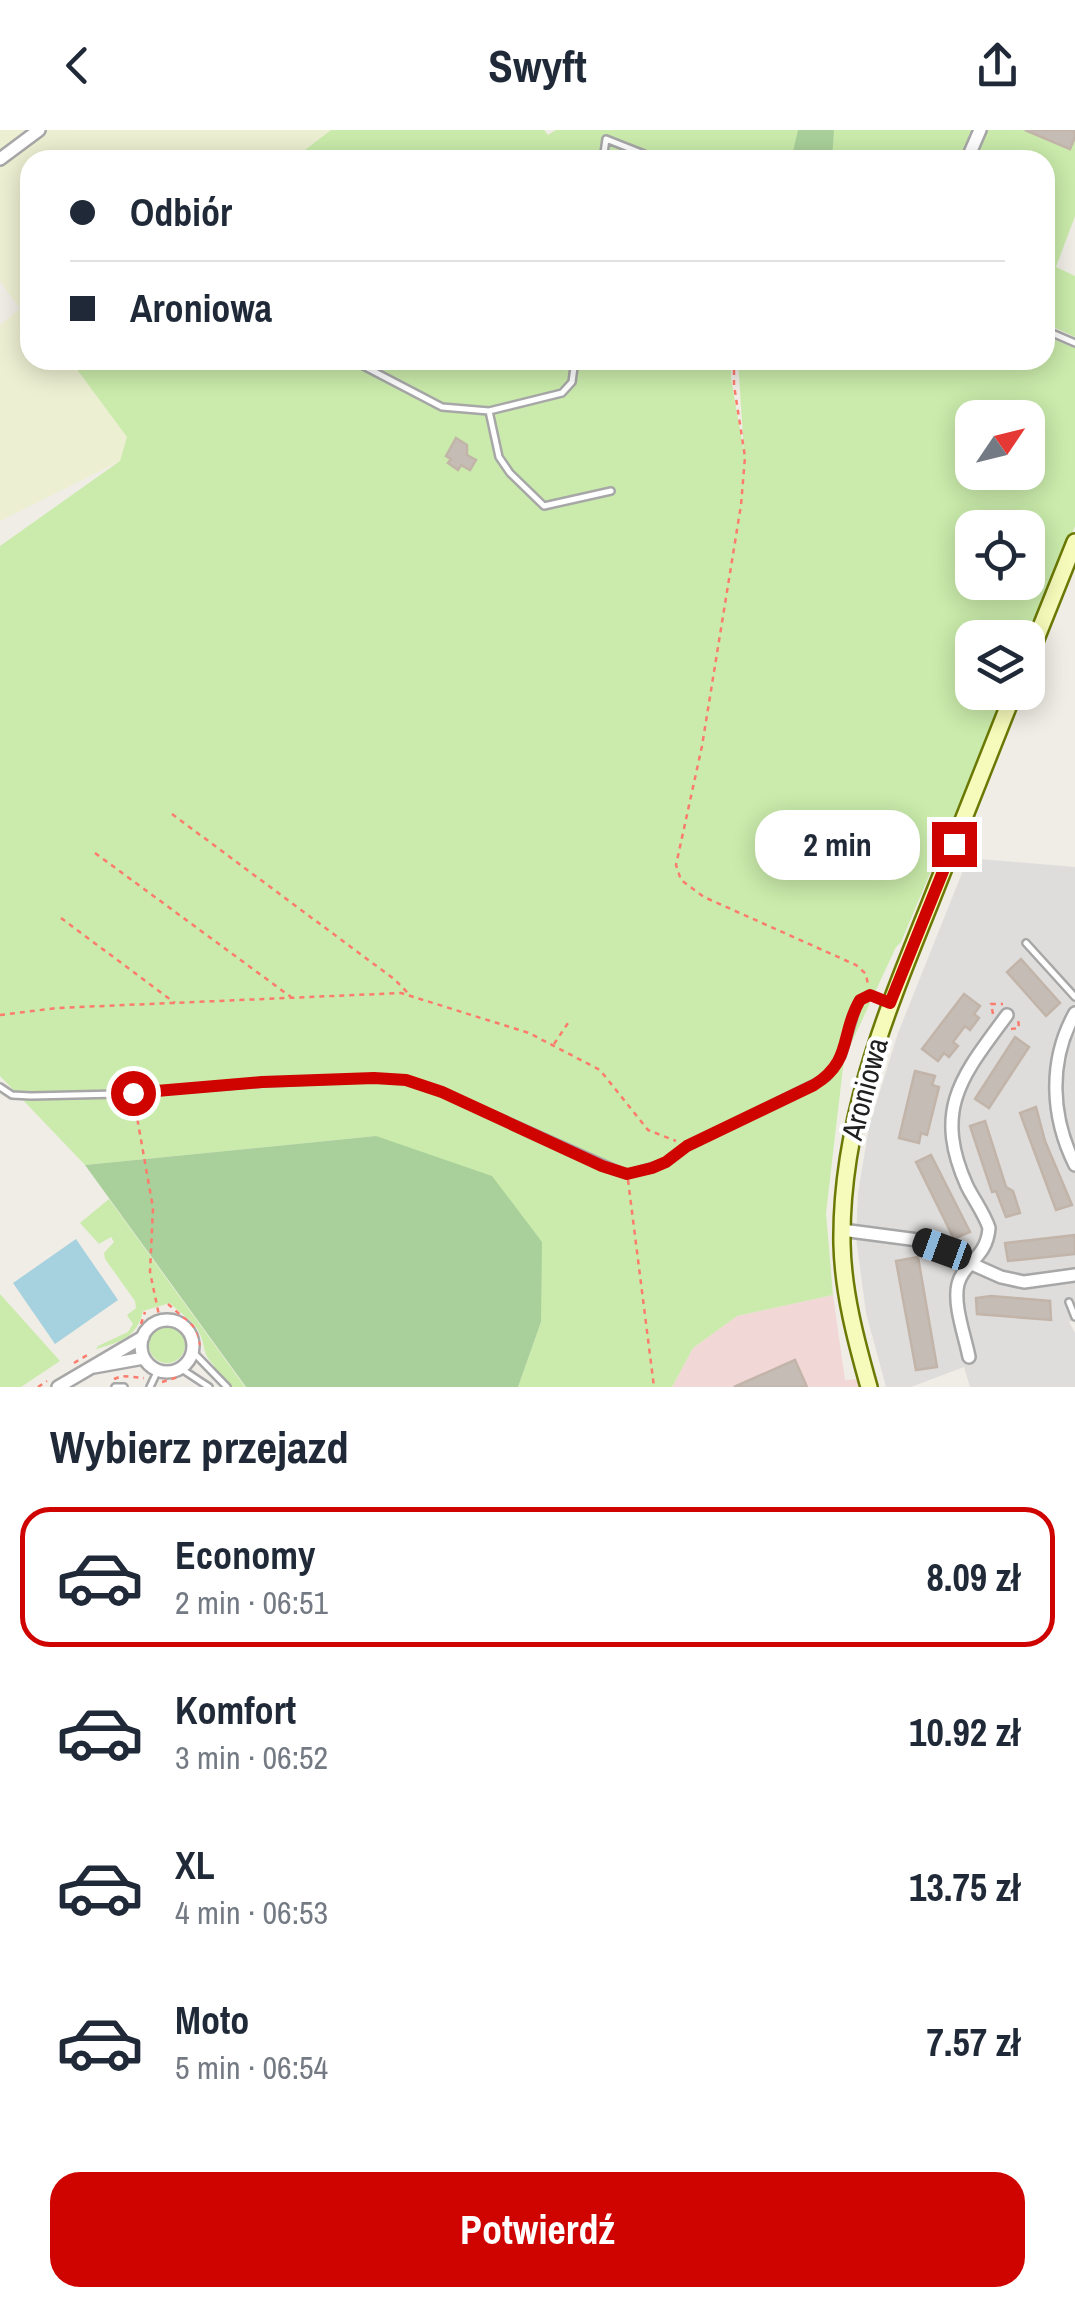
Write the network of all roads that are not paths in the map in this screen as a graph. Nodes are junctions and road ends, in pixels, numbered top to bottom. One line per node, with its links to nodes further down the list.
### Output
1 (39, 130): 4 (street)
2 (604, 150): 3 (lane)
3 (633, 150)
4 (0, 159)
5 (371, 370): 7 (lane)
6 (574, 370): 7 (lane)
7 (489, 411): 8 (lane)
8 (611, 491)
9 (1075, 542): 10 (street)
10 (1044, 620)
11 (1007, 710): 14 (street, Aroniowa)
12 (1026, 944): 13 (lane)
13 (1075, 997)
14 (890, 1003): 17 (lane); 19 (street, Aroniowa)
15 (1075, 1014): 18 (street)
16 (1012, 1015): 20 (street)
17 (0, 1087)
18 (1075, 1165)
19 (842, 1230): 20 (street); 37 (street, Aroniowa)
20 (971, 1266): 21 (street); 26 (street)
21 (1075, 1276)
22 (1069, 1302): 23 (lane)
23 (1075, 1317)
24 (142, 1337): 25 (street); 27 (street); 28 (street)
25 (196, 1351): 30 (street); 36 (lane)
26 (969, 1356)
27 (144, 1358): 28 (street); 29 (street)
28 (90, 1368): 31 (street)
29 (158, 1370): 30 (street); 34 (lane)
30 (182, 1373): 35 (lane)
31 (58, 1387)
32 (115, 1387): 33 (lane)
33 (124, 1387)
34 (150, 1387)
35 (209, 1387)
36 (226, 1387)
37 (869, 1387)

